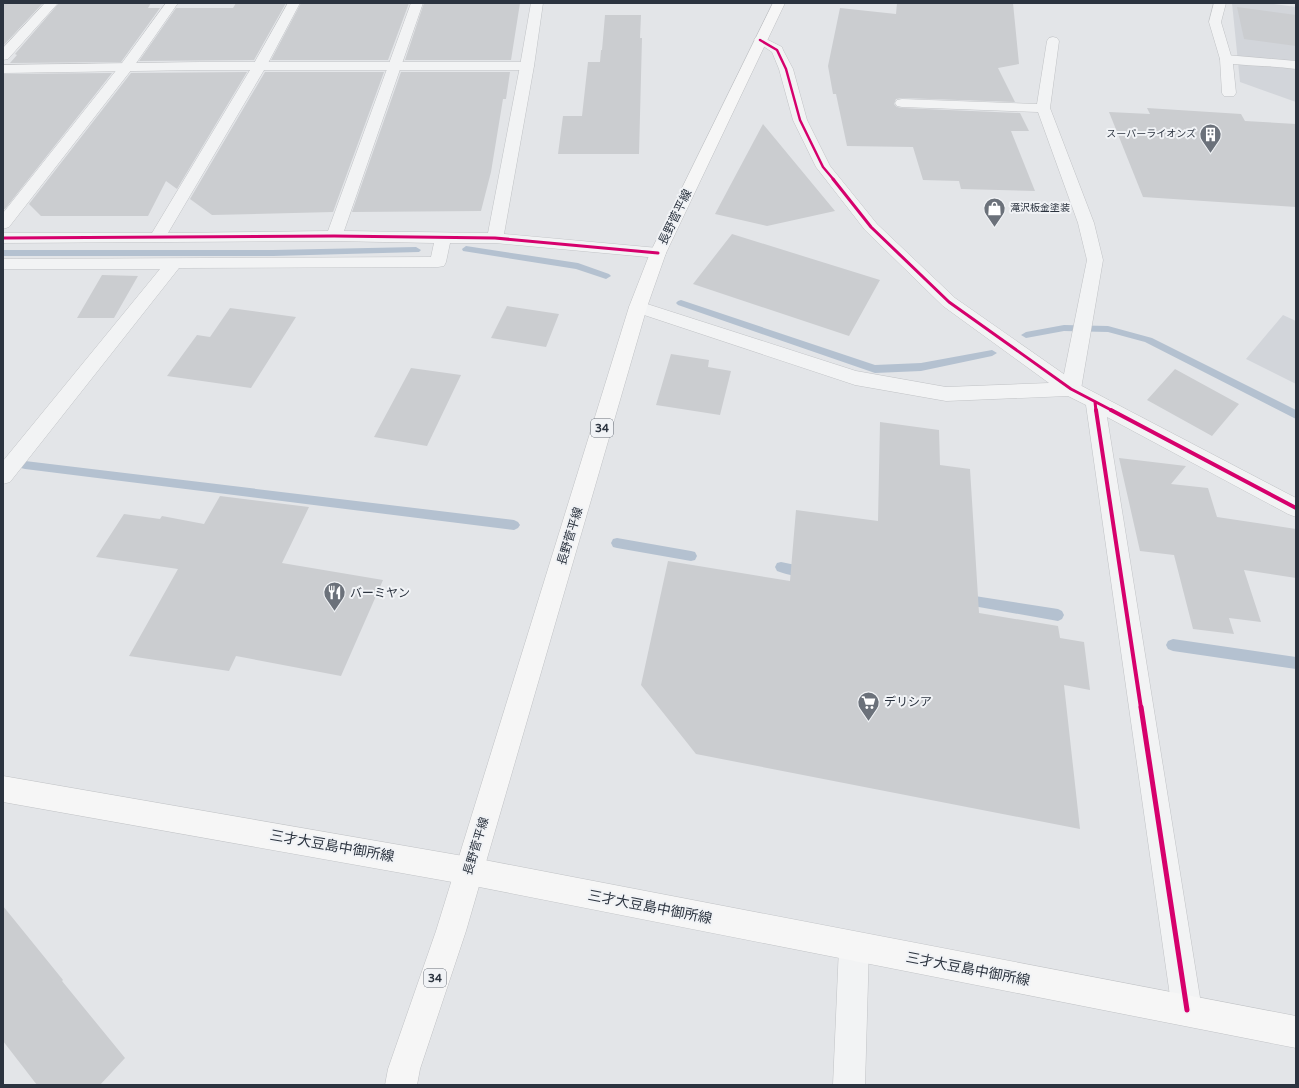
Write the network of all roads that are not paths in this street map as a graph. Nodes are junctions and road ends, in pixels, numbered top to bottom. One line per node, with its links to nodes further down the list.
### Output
1 (52, 3): 10 (street)
2 (172, 3): 15 (street)
3 (294, 3): 12 (street)
4 (417, 3): 13 (street)
5 (537, 3): 16 (street)
6 (779, 3): 8 (main road, 長野菅平線 / 34)
7 (1220, 3): 11 (street)
8 (760, 40): 27 (main road, 長野菅平線 / 34); 31 (street)
9 (1053, 41): 20 (street)
10 (3, 56)
11 (1226, 59): 14 (street); 18 (street)
12 (260, 65): 13 (street); 15 (street); 24 (street)
13 (395, 65): 16 (street); 22 (street)
14 (1296, 65)
15 (127, 66): 17 (street); 21 (street)
16 (527, 66): 26 (street)
17 (3, 69)
18 (1229, 93)
19 (902, 103): 20 (street)
20 (1042, 108): 31 (street)
21 (3, 224)
22 (334, 236): 24 (street); 25 (street)
23 (3, 238): 24 (street)
24 (157, 238)
25 (443, 238): 26 (street); 28 (street)
26 (495, 238): 27 (street)
27 (658, 253): 30 (main road, 長野菅平線 / 34)
28 (174, 263): 29 (street); 33 (street)
29 (3, 264)
30 (638, 307): 31 (street); 36 (main road, 長野菅平線 / 34)
31 (1071, 389): 32 (street)
32 (1095, 402): 34 (street); 38 (street)
33 (3, 476)
34 (1296, 508)
35 (3, 789): 36 (main road, 三才大豆島中御所線)
36 (469, 871): 37 (main road, 三才大豆島中御所線); 40 (main road, 長野菅平線 / 34)
37 (854, 947): 38 (main road, 三才大豆島中御所線); 41 (street)
38 (1187, 1010): 39 (main road, 三才大豆島中御所線)
39 (1296, 1032)
40 (401, 1085)
41 (849, 1085)

